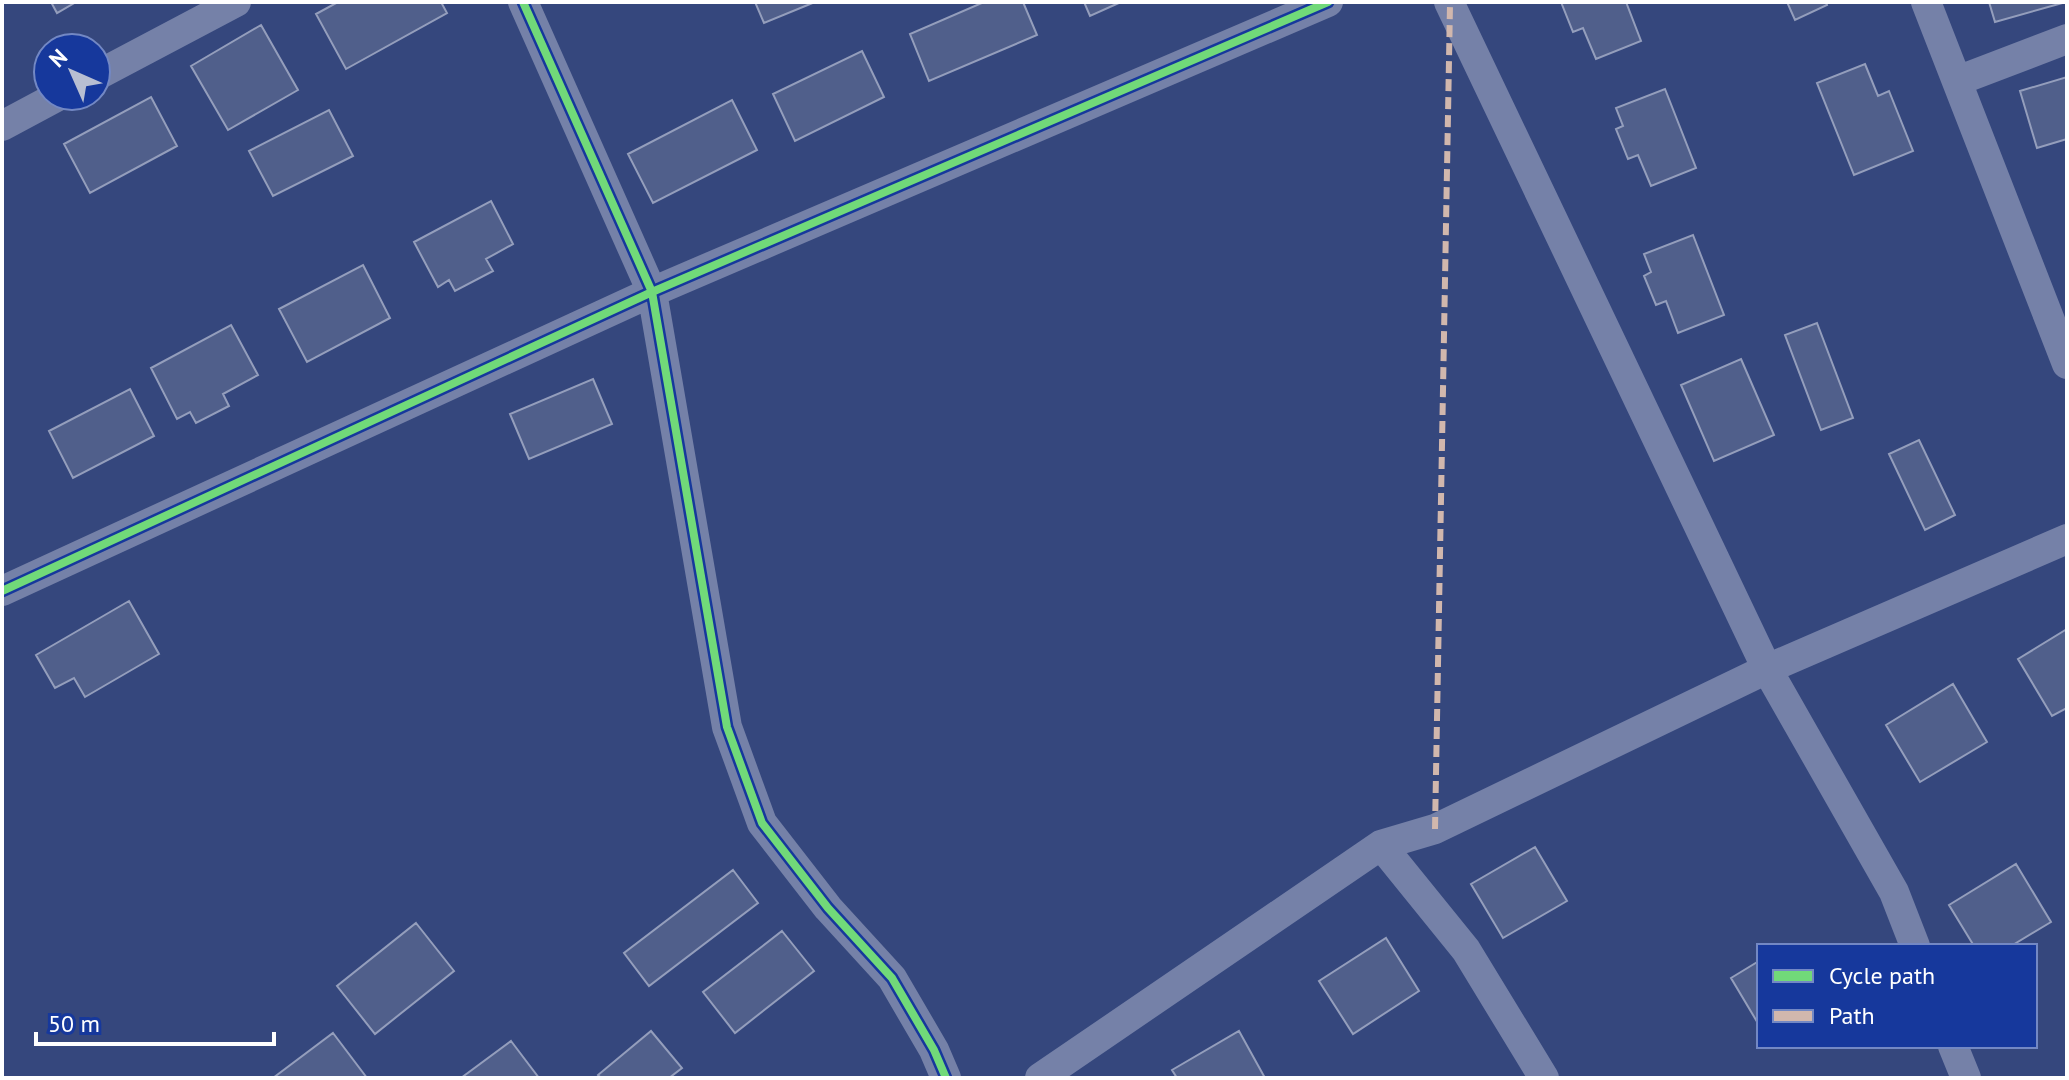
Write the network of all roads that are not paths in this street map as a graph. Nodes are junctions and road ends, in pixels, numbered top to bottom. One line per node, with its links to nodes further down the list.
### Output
1 (236, 2): 7 (street)
2 (523, 2): 11 (street)
3 (1328, 2): 11 (street)
4 (1449, 2): 15 (street)
5 (1926, 2): 8 (street)
6 (2067, 39): 8 (street)
7 (112, 68)
8 (1957, 81): 12 (street)
9 (32, 110): 10 (street)
10 (2, 126)
11 (652, 292): 14 (street); 19 (street)
12 (2067, 364)
13 (2067, 539): 15 (street)
14 (2, 591)
15 (1767, 669): 16 (street); 17 (street)
16 (1381, 845): 20 (street); 21 (street)
17 (1914, 944)
18 (1954, 1048): 22 (street)
19 (946, 1078)
20 (1040, 1078)
21 (1544, 1078)
22 (1966, 1078)

